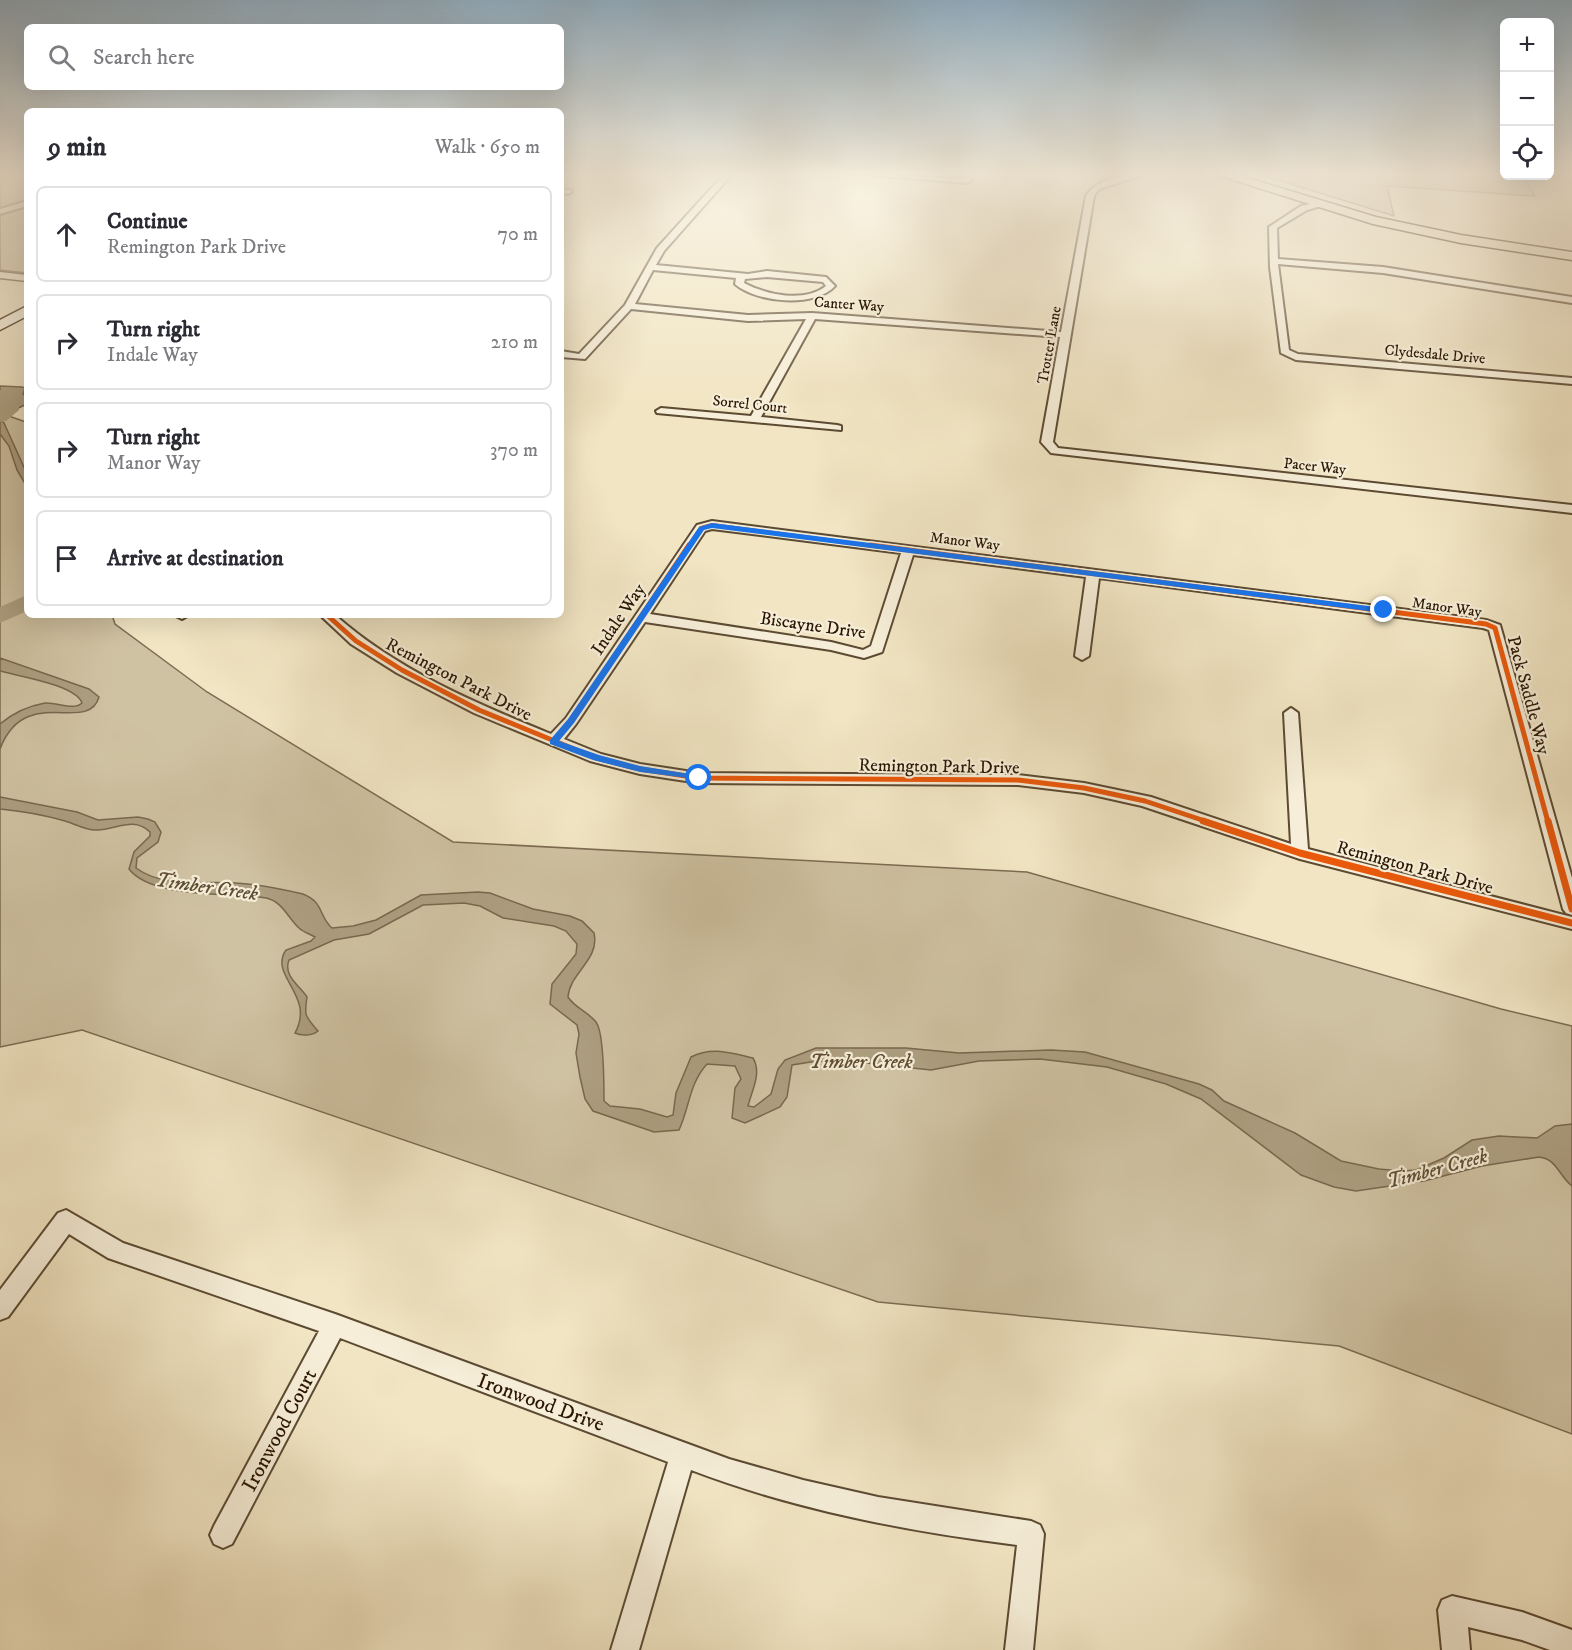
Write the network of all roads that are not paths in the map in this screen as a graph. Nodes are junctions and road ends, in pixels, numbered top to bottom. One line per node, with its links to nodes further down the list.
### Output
1 (660, 250): 7 (street)
2 (1082, 250): 17 (street, Trotter Lane)
3 (1273, 250): 6 (street)
4 (1532, 250): 5 (main road)
5 (1572, 256)
6 (1274, 261): 11 (street); 19 (street, Clydesdale Drive)
7 (650, 267): 9 (street); 12 (street)
8 (0, 275): 10 (street)
9 (747, 276): 9 (street)
10 (24, 278)
11 (1572, 300)
12 (628, 306): 14 (street, Canter Way); 18 (street)
13 (24, 313): 16 (main road)
14 (812, 316): 17 (street, Canter Way); 21 (street)
15 (20, 331): 16 (main road)
16 (3, 332)
17 (1067, 335): 23 (street, Trotter Lane)
18 (564, 354)
19 (1572, 381)
20 (661, 411): 21 (street, Sorrel Court)
21 (755, 419): 22 (street, Sorrel Court)
22 (837, 429)
23 (1054, 451): 24 (street, Pacer Way)
24 (1572, 508)
25 (717, 526): 26 (street, Manor Way); 28 (street, Indale Way)
26 (908, 551): 27 (street, Manor Way); 28 (street, Biscayne Drive)
27 (1094, 574): 30 (street, Manor Way); 31 (street)
28 (641, 617): 33 (street, Indale Way)
29 (330, 618): 33 (street, Remington Park Drive)
30 (1495, 628): 35 (street, Pack Saddle Way)
31 (1082, 656)
32 (1291, 713): 34 (street)
33 (554, 742): 34 (street, Remington Park Drive)
34 (1300, 852): 36 (street, Remington Park Drive)
35 (1572, 909)
36 (1572, 923)
37 (0, 1309): 38 (street, Ironwood Drive)
38 (335, 1326): 39 (street, Ironwood Drive); 40 (street, Ironwood Court)
39 (683, 1455): 42 (street); 43 (street, Ironwood Drive)
40 (223, 1534)
41 (1572, 1644): 44 (street)
42 (625, 1650)
43 (1020, 1650)
44 (1456, 1650)

